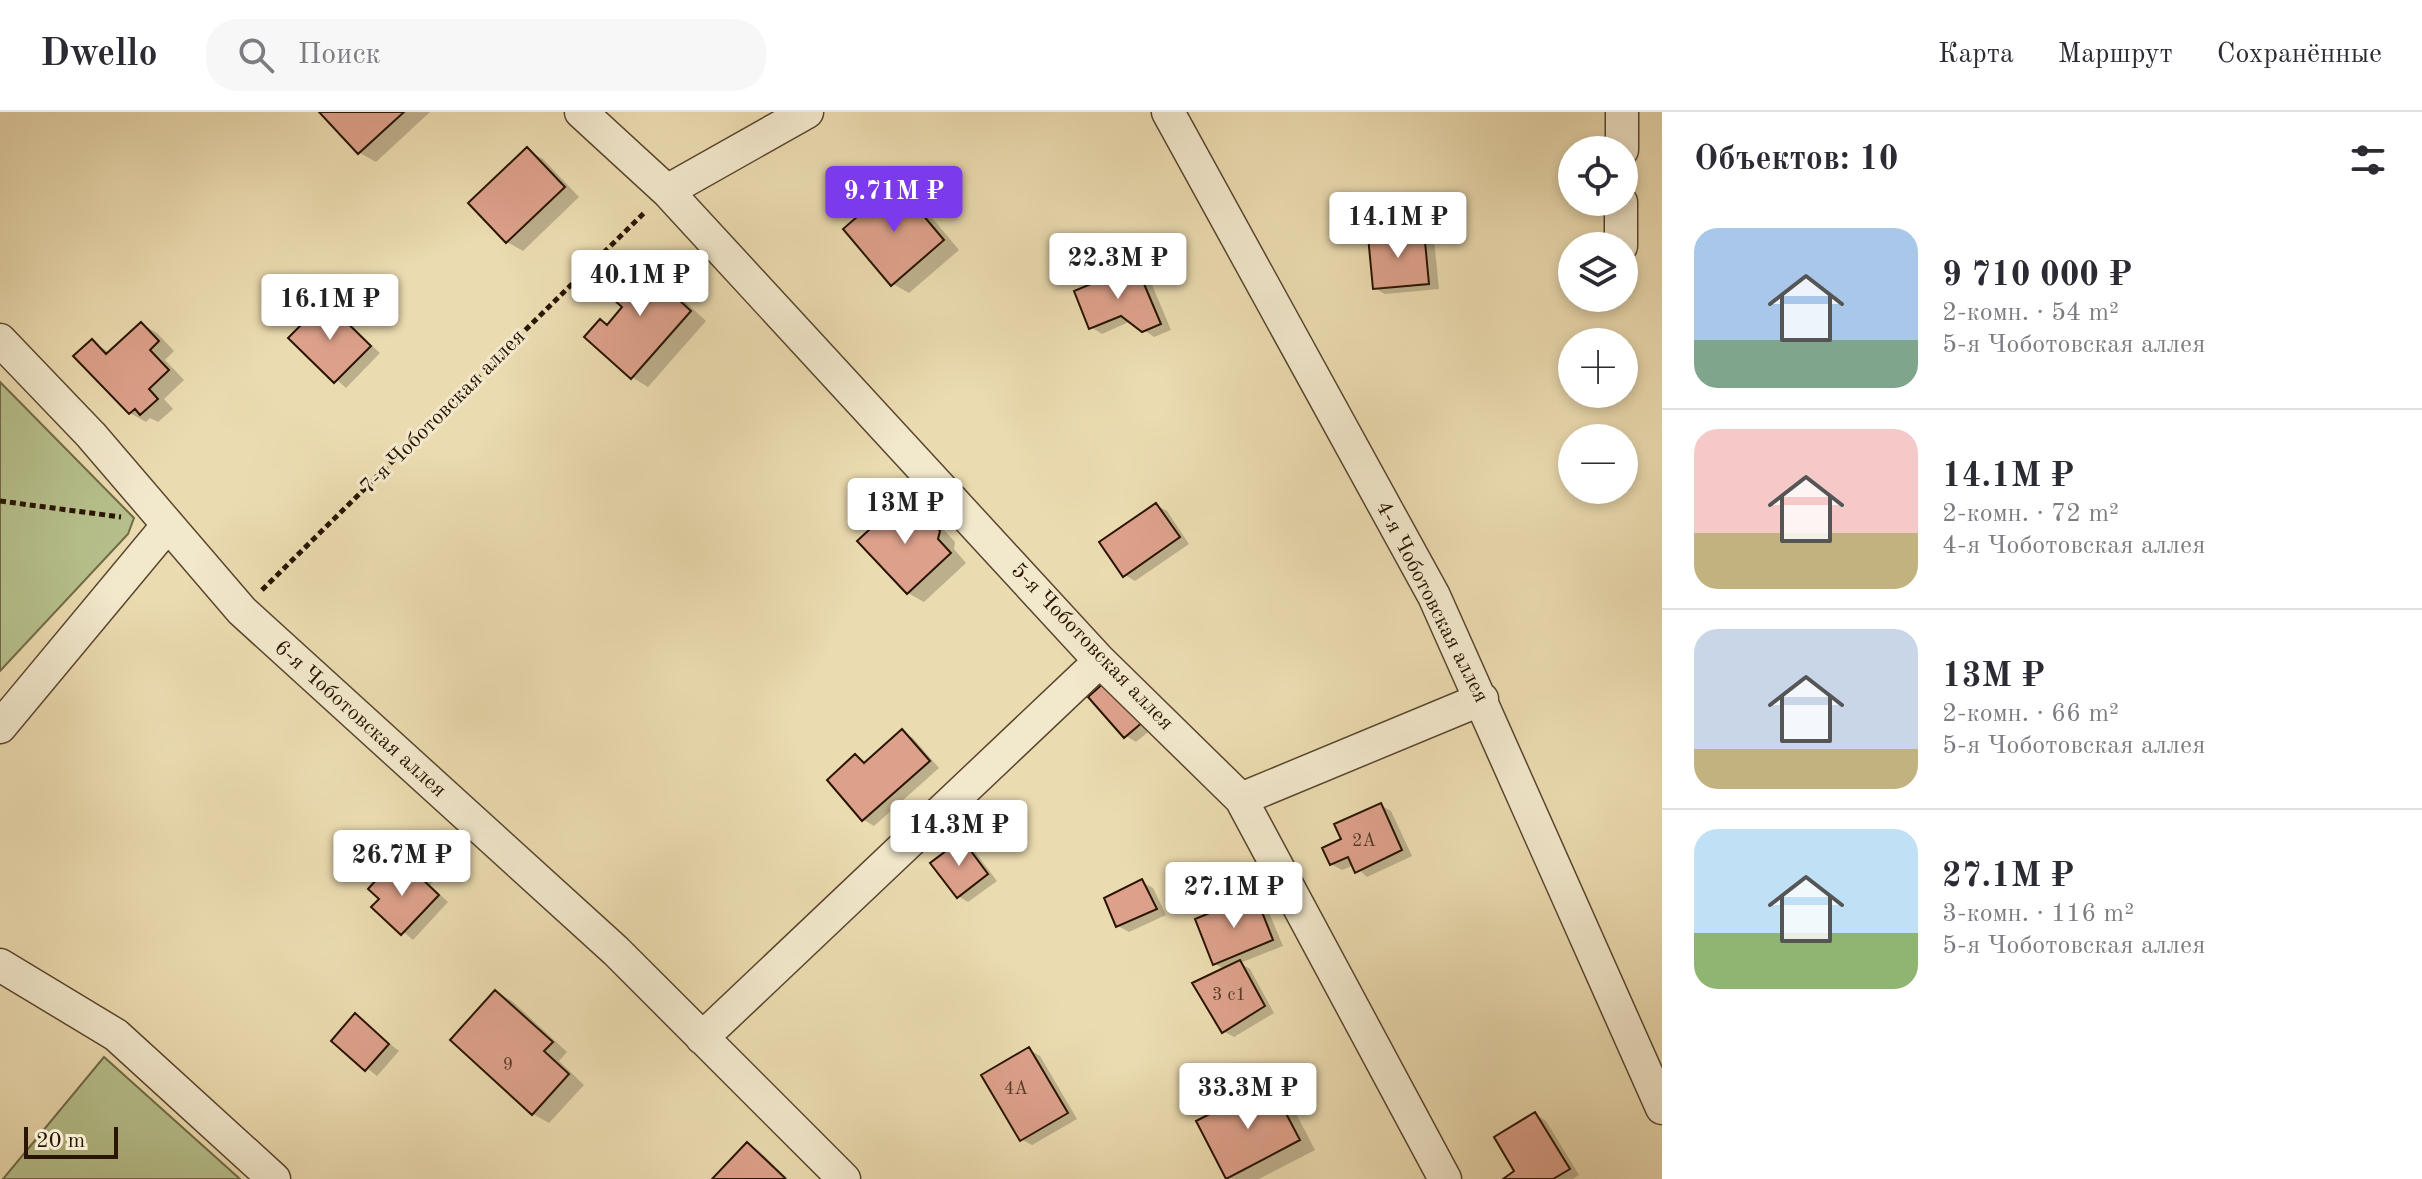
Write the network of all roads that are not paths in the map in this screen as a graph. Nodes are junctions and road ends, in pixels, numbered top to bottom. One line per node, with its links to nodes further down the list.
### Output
1 (581, 112): 6 (street, 5-я Чоботовская аллея)
2 (807, 112): 6 (street)
3 (1168, 112): 10 (street, 4-я Чоботовская аллея)
4 (1622, 112): 5 (street)
5 (1622, 136)
6 (667, 191): 9 (street, 5-я Чоботовская аллея)
7 (0, 340): 8 (street, 6-я Чоботовская аллея)
8 (168, 525): 11 (street); 14 (street, 6-я Чоботовская аллея)
9 (1100, 661): 12 (street, 5-я Чоботовская аллея); 14 (street)
10 (1482, 699): 12 (street); 15 (street, 4-я Чоботовская аллея)
11 (0, 727)
12 (1241, 799): 18 (street, 5-я Чоботовская аллея)
13 (0, 965): 16 (street)
14 (702, 1038): 17 (street, 6-я Чоботовская аллея)
15 (1662, 1108)
16 (274, 1179)
17 (844, 1179)
18 (1445, 1179)

